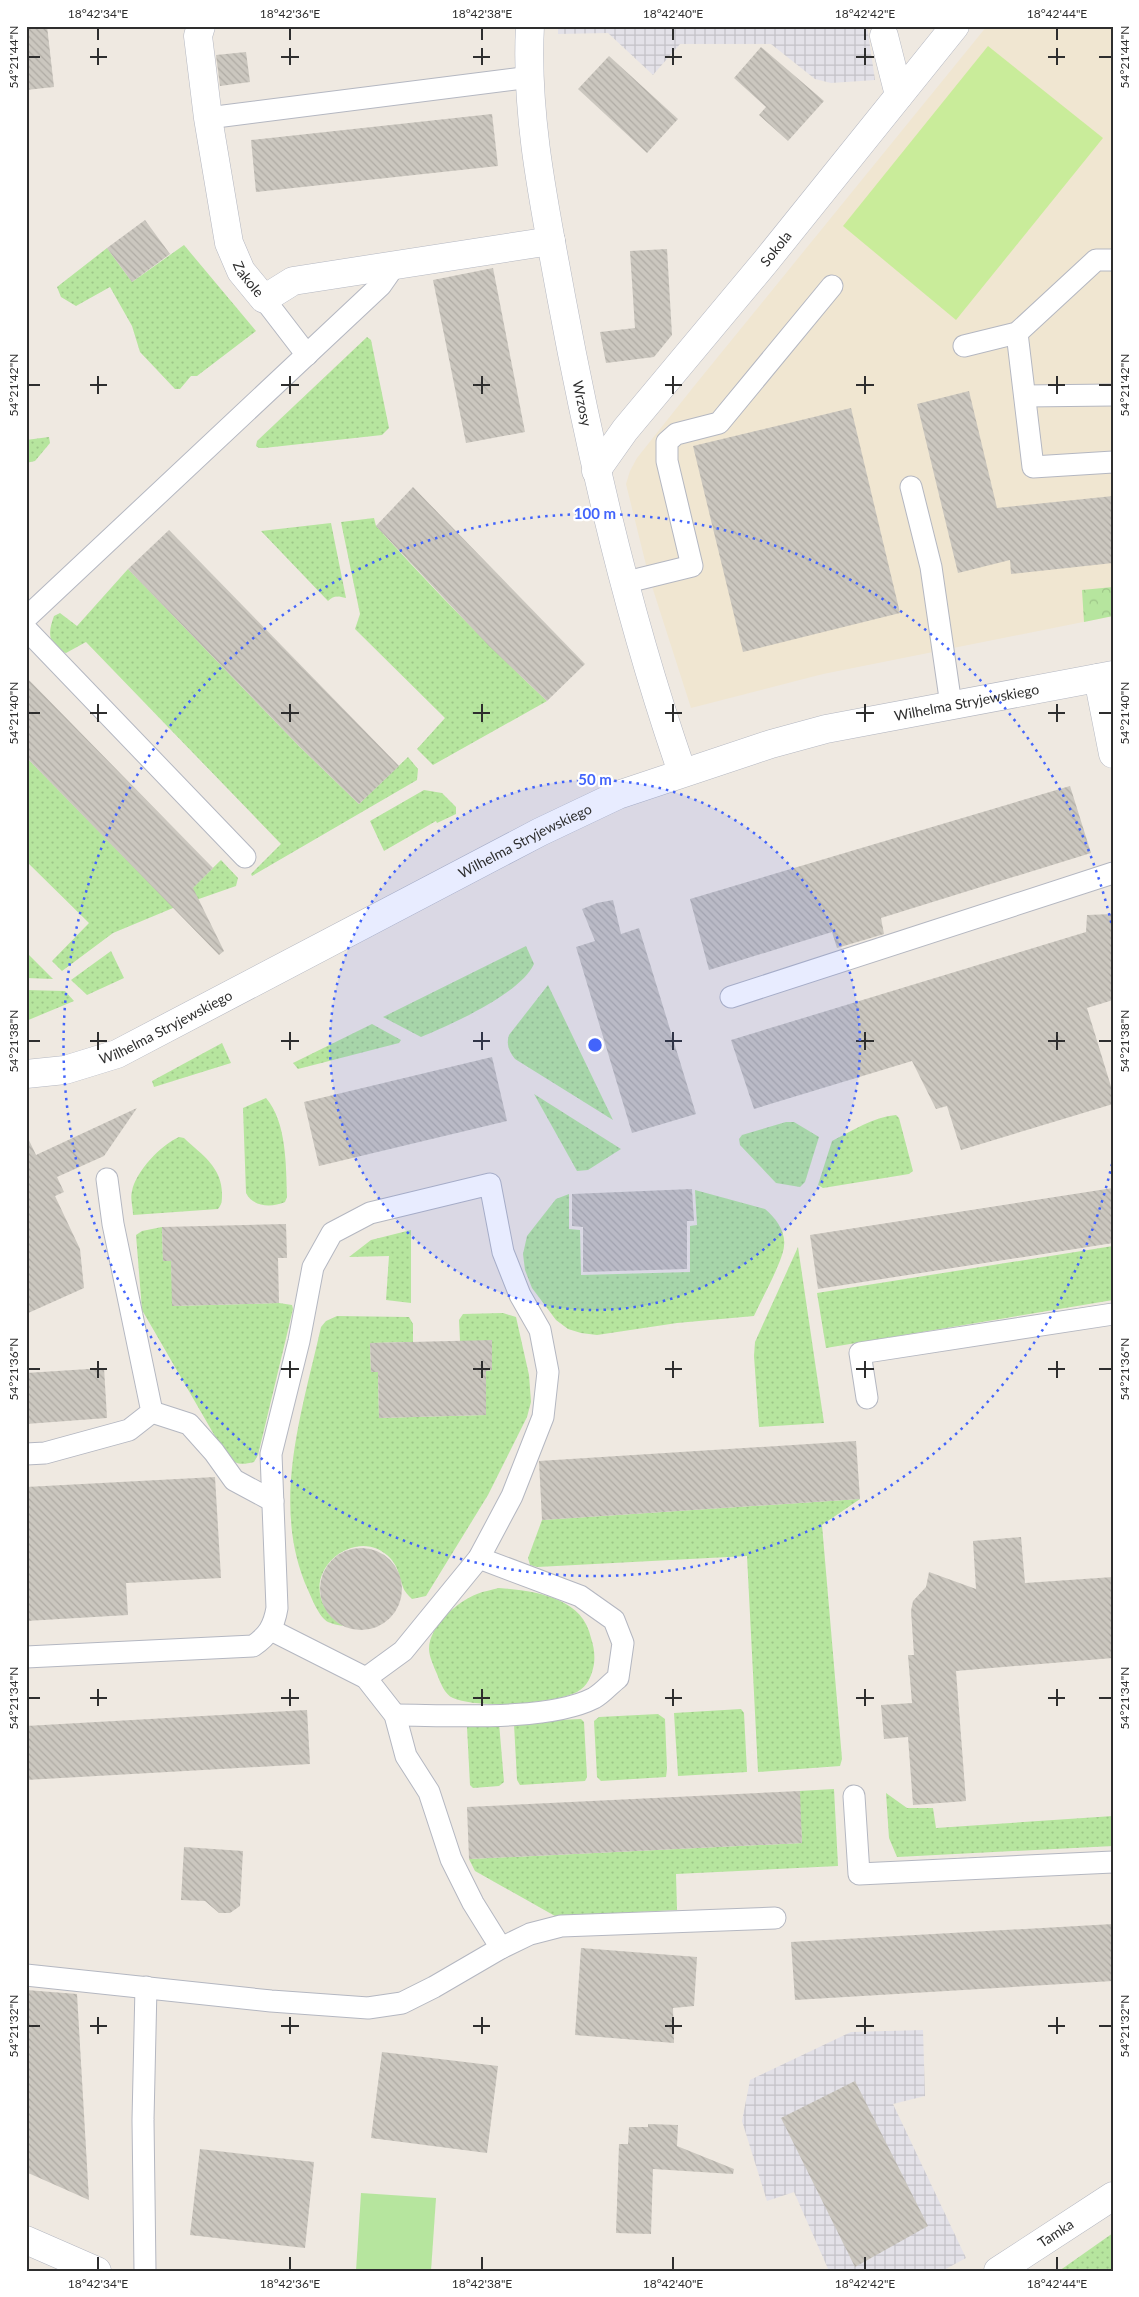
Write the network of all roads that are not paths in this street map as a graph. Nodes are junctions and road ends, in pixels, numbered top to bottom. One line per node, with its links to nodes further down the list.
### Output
1 (201, 26): 7 (street, Zakole)
2 (530, 26): 5 (street, Wrzosy)
3 (955, 26): 6 (street, Sokola)
4 (884, 31): 6 (street)
5 (531, 77): 7 (lane); 8 (street, Wrzosy)
6 (899, 95): 19 (street, Sokola)
7 (208, 118): 12 (street, Zakole)
8 (551, 240): 10 (street, Zakole); 19 (street, Wrzosy)
9 (1113, 260): 13 (lane)
10 (395, 265): 12 (street, Zakole); 15 (lane)
11 (832, 286): 21 (lane)
12 (264, 299): 15 (lane)
13 (1017, 333): 14 (lane); 17 (lane)
14 (964, 346)
15 (306, 355): 22 (lane)
16 (1113, 395): 17 (lane)
17 (1025, 396): 18 (lane)
18 (1113, 462)
19 (596, 472): 21 (street, Wrzosy)
20 (911, 487): 25 (lane)
21 (623, 582): 27 (street, Wrzosy)
22 (26, 618)
23 (26, 629): 28 (lane)
24 (1105, 677): 25 (street, Wilhelma Stryjewskiego); 26 (street)
25 (951, 705): 27 (street, Wilhelma Stryjewskiego)
26 (1113, 754)
27 (682, 772): 31 (street, Wilhelma Stryjewskiego)
28 (246, 857)
29 (1113, 873): 30 (lane)
30 (731, 997)
31 (26, 1074)
32 (107, 1179): 35 (lane)
33 (1113, 1314): 34 (lane)
34 (867, 1398)
35 (152, 1412): 36 (lane); 37 (lane)
36 (26, 1454)
37 (273, 1501): 38 (lane); 39 (lane)
38 (479, 1558): 41 (lane); 42 (lane)
39 (271, 1630): 40 (lane); 41 (lane)
40 (26, 1658)
41 (366, 1678): 42 (lane)
42 (395, 1715): 46 (lane)
43 (854, 1796): 44 (lane)
44 (1113, 1862)
45 (775, 1918): 46 (lane)
46 (501, 1948): 48 (lane)
47 (26, 1975): 48 (lane)
48 (146, 1987): 52 (lane)
49 (1113, 2196): 53 (street, Tamka)
50 (26, 2240): 51 (street)
51 (97, 2271)
52 (145, 2271)
53 (998, 2271)

